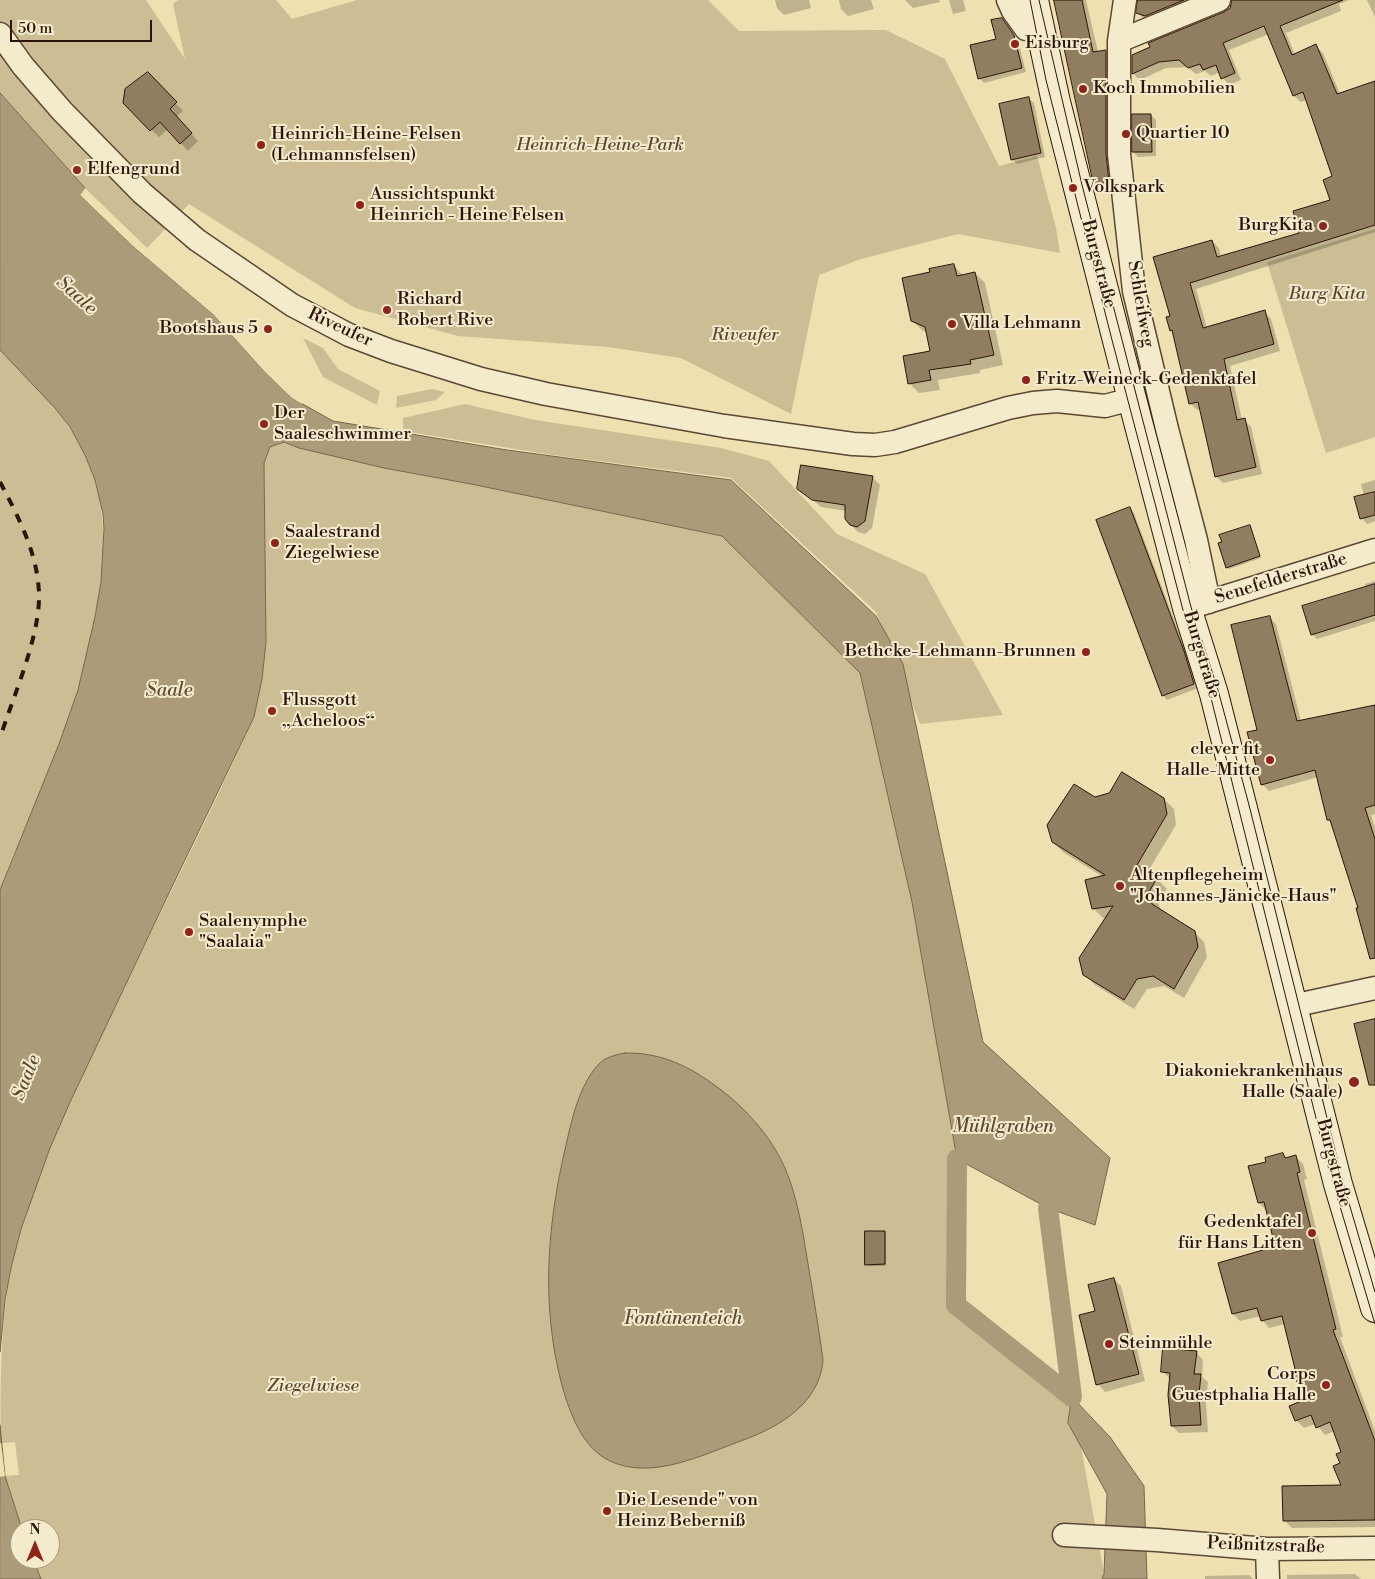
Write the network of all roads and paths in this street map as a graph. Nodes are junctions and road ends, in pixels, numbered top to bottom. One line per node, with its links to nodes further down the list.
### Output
1 (1008, 0): 5 (street)
2 (1034, 0): 5 (street, Burgstraße)
3 (1125, 0): 7 (street, Schleifweg)
4 (1219, 0): 7 (street)
5 (1042, 29): 8 (street, Burgstraße)
6 (0, 34): 8 (street, Riveufer)
7 (1119, 41): 10 (street, Schleifweg)
8 (1132, 399): 10 (street, Burgstraße)
9 (1375, 550): 10 (street, Senefelderstraße)
10 (1198, 605): 12 (street, Burgstraße)
11 (1375, 988): 12 (street)
12 (1292, 1006): 13 (street, Burgstraße)
13 (1375, 1308)
14 (1064, 1534): 16 (street, Peißnitzstraße)
15 (1375, 1548): 16 (street, Peißnitzstraße)
16 (1267, 1549): 17 (street)
17 (1268, 1579)

